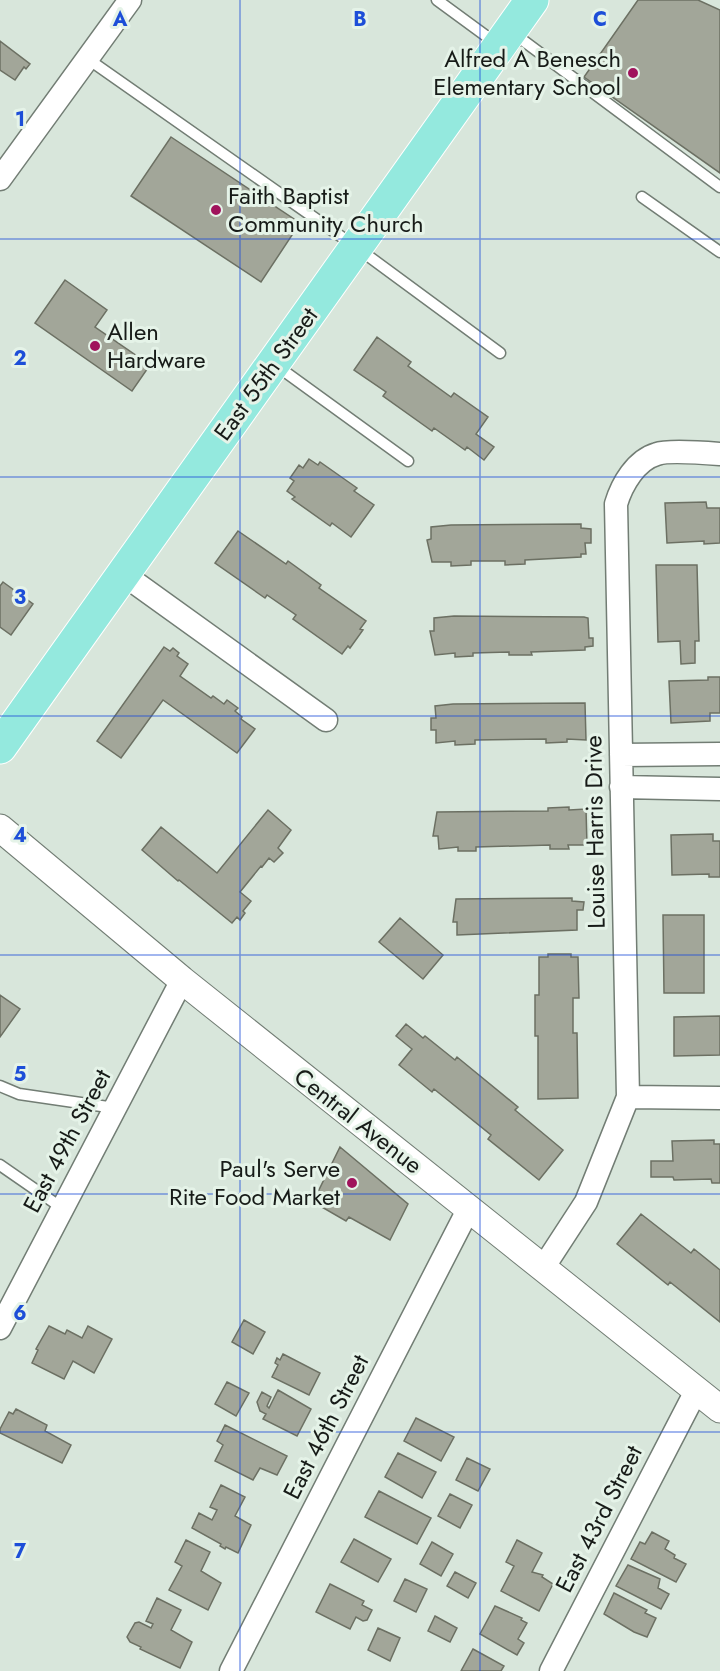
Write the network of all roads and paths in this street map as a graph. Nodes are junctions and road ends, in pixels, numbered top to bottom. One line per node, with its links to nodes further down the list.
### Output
1 (130, 0): 5 (street)
2 (437, 0): 4 (lane)
3 (532, 0): 4 (main road, East 55th Street)
4 (505, 38): 7 (lane); 9 (main road, East 55th Street)
5 (87, 59): 6 (street); 9 (lane)
6 (0, 179)
7 (720, 187)
8 (642, 197): 10 (lane)
9 (356, 247): 11 (lane); 12 (main road, East 55th Street)
10 (720, 252)
11 (500, 353)
12 (273, 364): 14 (lane); 15 (main road, East 55th Street)
13 (720, 454): 19 (street, Louise Harris Drive)
14 (408, 461)
15 (123, 574): 16 (street); 17 (main road, East 55th Street)
16 (326, 720)
17 (0, 747)
18 (720, 754): 19 (street)
19 (621, 755): 20 (street, Louise Harris Drive)
20 (621, 787): 21 (street); 25 (street, Louise Harris Drive)
21 (720, 789)
22 (0, 828): 23 (street, Central Avenue)
23 (182, 980): 27 (street, East 49th Street); 30 (street, Central Avenue)
24 (0, 1086): 27 (lane)
25 (628, 1097): 26 (street); 31 (street, Louise Harris Drive)
26 (720, 1098)
27 (115, 1108): 29 (street, East 49th Street)
28 (0, 1164): 29 (lane)
29 (62, 1208): 32 (street, East 49th Street)
30 (469, 1208): 31 (street, Central Avenue); 35 (street, East 46th Street)
31 (543, 1268): 33 (street, Central Avenue)
32 (0, 1328)
33 (696, 1391): 34 (street, Central Avenue); 36 (street, East 43rd Street)
34 (720, 1409)
35 (231, 1671)
36 (551, 1671)

